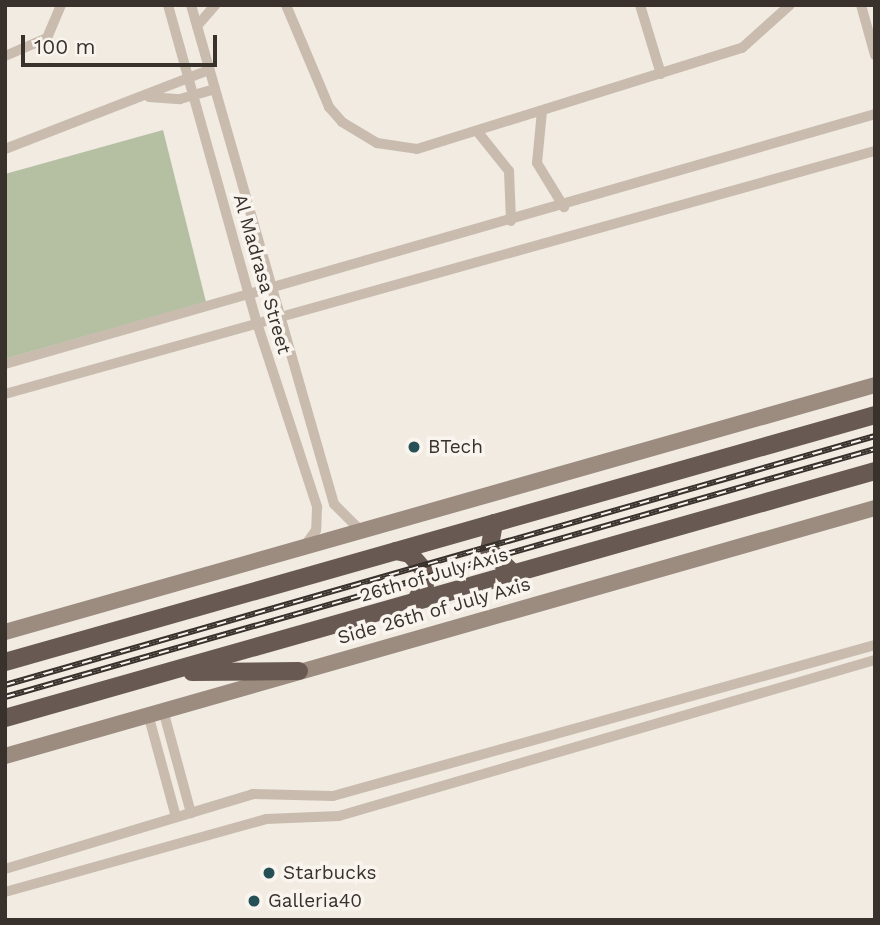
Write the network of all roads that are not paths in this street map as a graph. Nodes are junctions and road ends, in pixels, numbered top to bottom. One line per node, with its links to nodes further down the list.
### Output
1 (61, 5): 11 (street)
2 (168, 5): 14 (street, Al Madrasa Street)
3 (191, 5): 9 (street, Al Madrasa Street)
4 (215, 5): 9 (street)
5 (286, 5): 20 (street)
6 (640, 5): 13 (street)
7 (790, 5): 13 (street)
8 (860, 5): 10 (street)
9 (197, 26): 12 (street, Al Madrasa Street)
10 (875, 55)
11 (5, 56)
12 (209, 70): 14 (street); 15 (street, Al Madrasa Street)
13 (661, 74): 18 (street)
14 (188, 78): 16 (street, Al Madrasa Street); 17 (street)
15 (215, 89): 16 (street); 25 (street, Al Madrasa Street)
16 (193, 96): 17 (street); 26 (street, Al Madrasa Street)
17 (149, 97): 21 (street)
18 (542, 111): 20 (street); 23 (street)
19 (875, 114): 23 (street)
20 (477, 131): 24 (street)
21 (5, 149)
22 (875, 151): 27 (street)
23 (564, 207): 24 (street)
24 (511, 221): 25 (street)
25 (272, 288): 26 (street); 27 (street, Al Madrasa Street)
26 (249, 294): 28 (street, Al Madrasa Street); 29 (street)
27 (280, 317): 28 (street); 36 (street, Al Madrasa Street)
28 (257, 323): 31 (street); 37 (street, Al Madrasa Street)
29 (5, 364)
30 (875, 385): 36 (main road)
31 (5, 394)
32 (875, 415): 35 (highway, 26th of July Axis)
33 (875, 471): 39 (highway, 26th of July Axis)
34 (874, 510): 45 (main road, Side 26th of July Axis)
35 (494, 523): 38 (highway, 26th of July Axis); 39 (highway)
36 (362, 532): 37 (main road)
37 (303, 548): 41 (main road)
38 (396, 551): 40 (highway); 44 (highway, 26th of July Axis)
39 (514, 574): 40 (highway, 26th of July Axis)
40 (415, 602): 46 (highway, 26th of July Axis)
41 (5, 632)
42 (875, 645): 50 (street)
43 (875, 660): 51 (street)
44 (5, 662)
45 (299, 671): 46 (highway); 47 (main road, Side 26th of July Axis)
46 (168, 673): 48 (highway, 26th of July Axis)
47 (155, 712): 49 (main road, Side 26th of July Axis); 52 (street); 53 (street)
48 (5, 718)
49 (5, 757)
50 (414, 772): 51 (street); 52 (street)
51 (419, 791): 56 (street)
52 (191, 813): 53 (street)
53 (176, 817): 54 (street)
54 (68, 850): 55 (street); 56 (street)
55 (5, 869)
56 (75, 872): 57 (street)
57 (5, 892)

